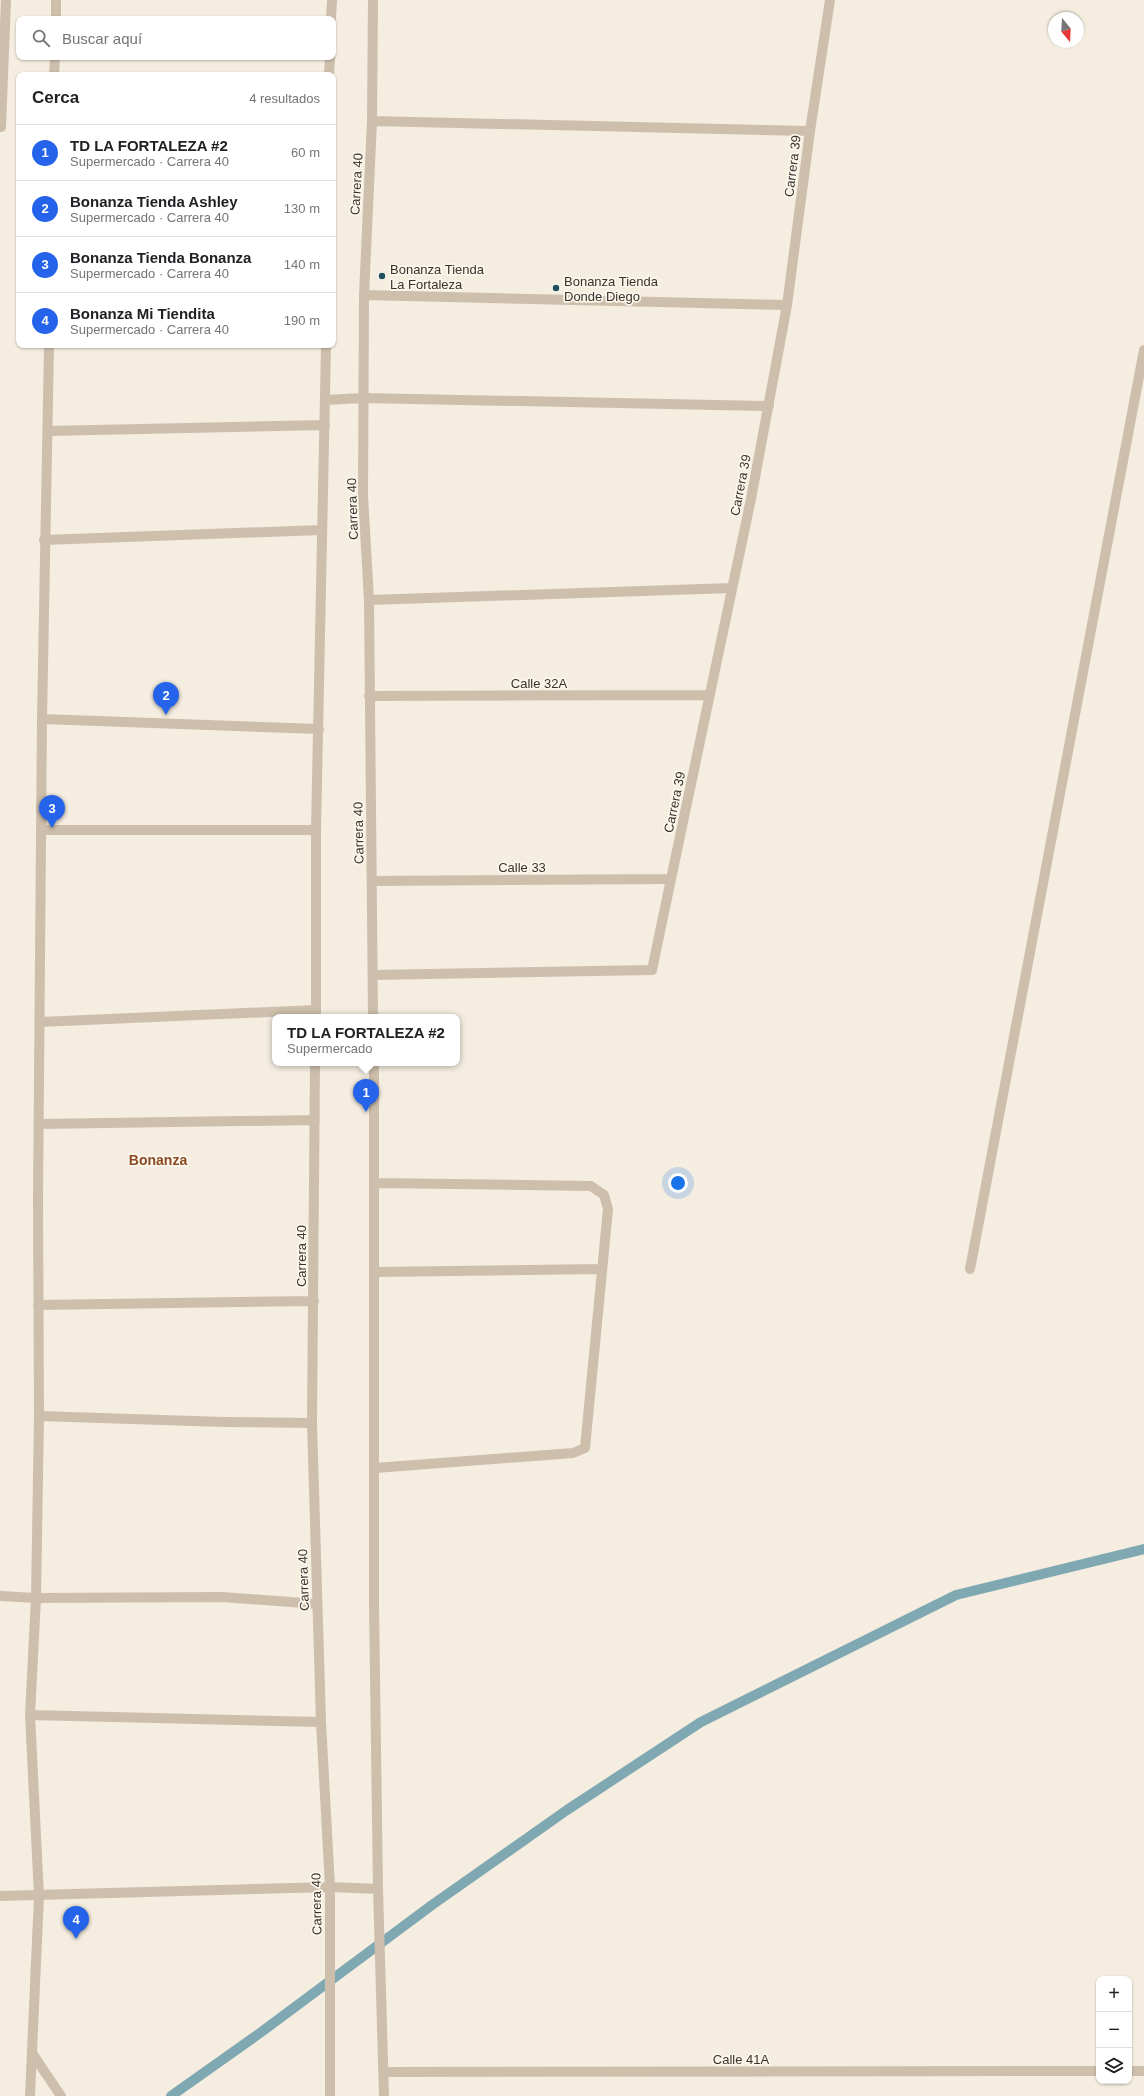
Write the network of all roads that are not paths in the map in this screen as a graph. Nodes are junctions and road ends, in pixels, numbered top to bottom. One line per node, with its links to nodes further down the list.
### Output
1 (6, 0): 13 (street)
2 (56, 0): 6 (street)
3 (332, 0): 7 (street)
4 (373, 0): 12 (street, Carrera 40)
5 (830, 0): 14 (street, Carrera 39)
6 (56, 16)
7 (331, 16)
8 (55, 60): 10 (street)
9 (330, 60): 11 (street)
10 (54, 72)
11 (329, 72)
12 (372, 121): 14 (street); 15 (street, Carrera 40)
13 (1, 127)
14 (810, 131): 16 (street, Carrera 39)
15 (364, 295): 16 (street); 20 (street, Carrera 40)
16 (787, 305): 22 (street, Carrera 39)
17 (49, 348): 24 (street)
18 (326, 348): 21 (street)
19 (1144, 350): 48 (street)
20 (364, 398): 21 (street); 22 (street); 28 (street, Carrera 40)
21 (326, 400): 23 (street)
22 (768, 406): 27 (street, Carrera 39)
23 (325, 425): 24 (street); 25 (street)
24 (48, 431): 26 (street)
25 (321, 530): 26 (street); 32 (street)
26 (44, 540): 31 (street)
27 (732, 588): 28 (street); 29 (street, Carrera 39)
28 (369, 600): 30 (street, Carrera 40)
29 (710, 695): 30 (street, Calle 32A); 35 (street, Carrera 39)
30 (369, 696): 36 (street, Carrera 40)
31 (42, 719): 32 (street); 33 (street)
32 (319, 729): 34 (street)
33 (41, 830): 34 (street); 41 (street)
34 (316, 830): 38 (street)
35 (671, 879): 36 (street, Calle 33); 37 (street, Carrera 39)
36 (372, 881): 37 (street, Carrera 40)
37 (374, 975): 39 (street, Carrera 40)
38 (316, 1014)
39 (373, 1014)
40 (272, 1015): 41 (street)
41 (40, 1022): 45 (street)
42 (315, 1066): 44 (street, Carrera 40)
43 (374, 1066): 46 (street)
44 (315, 1120): 45 (street); 50 (street, Carrera 40)
45 (39, 1124): 51 (street)
46 (376, 1183): 47 (street); 49 (street)
47 (602, 1269): 49 (street); 54 (street)
48 (970, 1269)
49 (375, 1272): 54 (street)
50 (314, 1301): 51 (street); 53 (street, Carrera 40)
51 (38, 1305): 52 (street)
52 (39, 1416): 53 (street); 56 (street)
53 (312, 1423): 57 (street, Carrera 40)
54 (375, 1468): 61 (street)
55 (0, 1596): 56 (street)
56 (36, 1598): 57 (street); 58 (street)
57 (316, 1604): 59 (street, Carrera 40)
58 (30, 1715): 59 (street); 63 (street)
59 (321, 1722): 60 (street, Carrera 40)
60 (330, 1887): 61 (street); 63 (street); 71 (street, Carrera 40)
61 (378, 1889): 68 (street)
62 (0, 1896): 63 (street)
63 (39, 1896): 64 (street)
64 (32, 2053): 69 (street); 70 (street)
65 (1096, 2071): 68 (street, Calle 41A)
66 (1132, 2071): 67 (street)
67 (1144, 2071)
68 (383, 2072): 72 (street)
69 (30, 2096)
70 (61, 2096)
71 (330, 2096)
72 (384, 2096)

